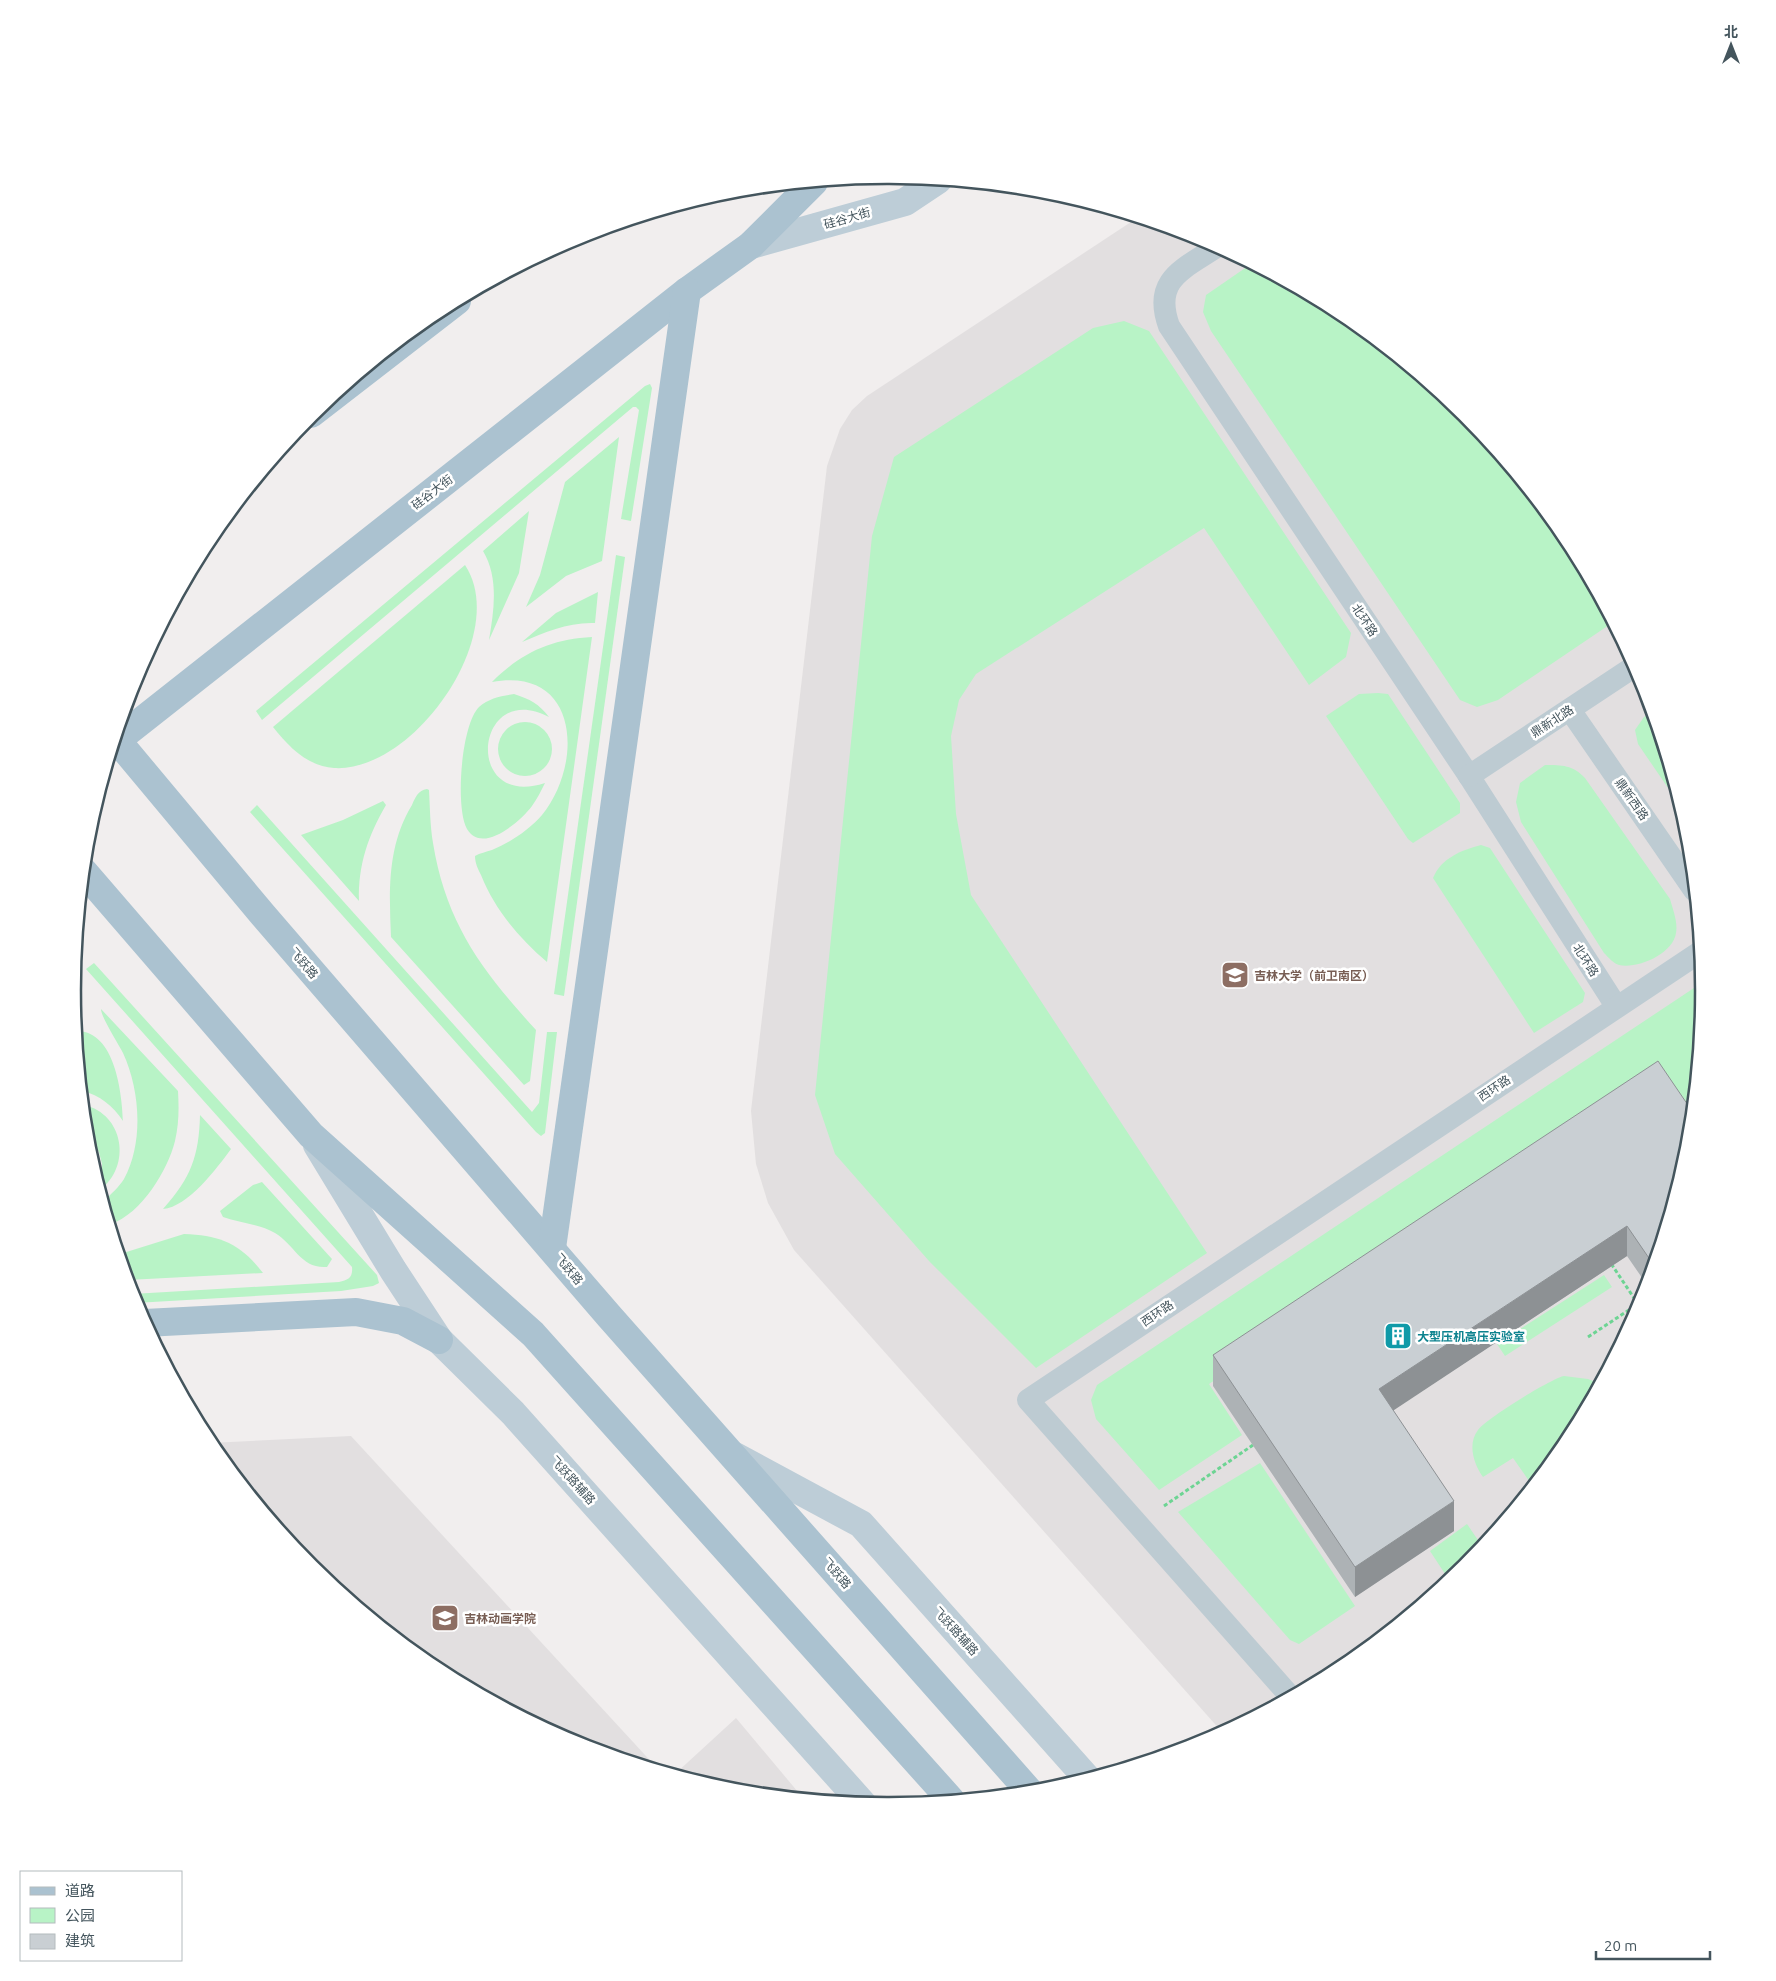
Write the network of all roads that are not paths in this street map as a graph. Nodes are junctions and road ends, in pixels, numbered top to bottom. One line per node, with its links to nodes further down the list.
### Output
1 (931, 185): 3 (street, 硅谷大街)
2 (808, 188): 3 (main road, 硅谷大街)
3 (751, 245): 5 (main road, 硅谷大街)
4 (1210, 251): 10 (lane, 北环路)
5 (687, 291): 8 (main road, 硅谷大街); 16 (main road)
6 (1628, 671): 7 (lane, 鼎新北路)
7 (1570, 710): 10 (lane, 鼎新北路); 12 (lane, 鼎新西路)
8 (123, 735)
9 (120, 745): 16 (main road, 飞跃路)
10 (1469, 776): 14 (lane, 北环路)
11 (89, 878): 15 (main road)
12 (1687, 880)
13 (1694, 956): 14 (lane)
14 (1616, 1006): 20 (lane, 西环路)
15 (311, 1135): 18 (street, 飞跃路辅路); 23 (main road)
16 (552, 1248): 19 (main road, 飞跃路)
17 (153, 1323): 18 (main road)
18 (439, 1340): 24 (street, 飞跃路辅路)
19 (734, 1456): 21 (street, 飞跃路辅路); 22 (main road, 飞跃路)
20 (1286, 1692)
21 (1083, 1773)
22 (1024, 1785)
23 (946, 1795)
24 (856, 1796)

